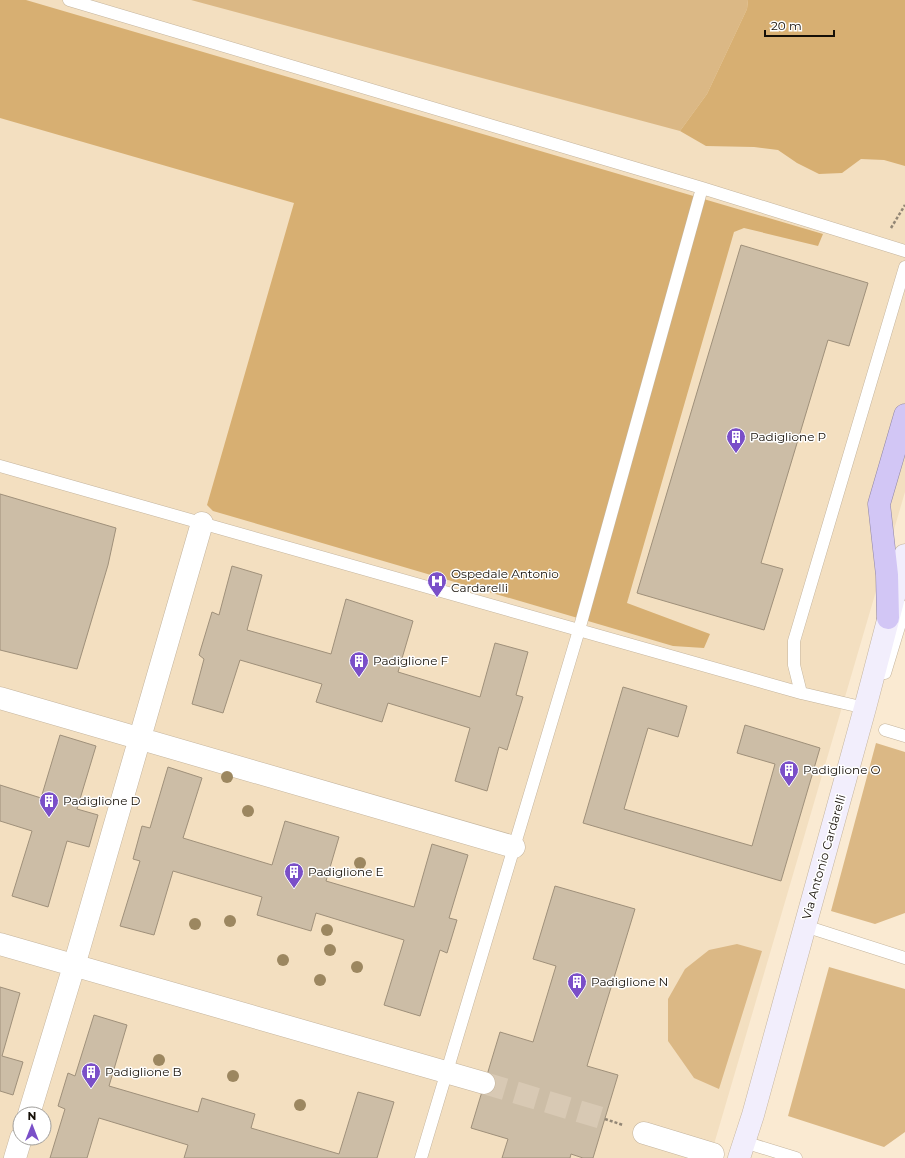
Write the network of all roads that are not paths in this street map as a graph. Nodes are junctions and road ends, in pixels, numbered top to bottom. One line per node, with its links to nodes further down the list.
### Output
1 (68, 0): 2 (lane)
2 (702, 188): 3 (lane); 10 (lane)
3 (905, 251)
4 (905, 267): 11 (lane)
5 (905, 415): 9 (highway)
6 (0, 466): 7 (lane)
7 (202, 523): 10 (lane); 16 (street)
8 (905, 555): 9 (main road, Via Antonio Cardarelli)
9 (897, 612): 13 (main road, Via Antonio Cardarelli); 18 (lane)
10 (579, 630): 11 (lane); 17 (lane)
11 (801, 693): 13 (lane)
12 (0, 698): 16 (street)
13 (865, 708): 27 (main road, Via Antonio Cardarelli)
14 (885, 730): 15 (lane)
15 (905, 736)
16 (140, 739): 17 (street); 21 (street)
17 (514, 847): 22 (lane)
18 (811, 928): 20 (lane); 27 (lane)
19 (0, 944): 21 (street)
20 (905, 958)
21 (74, 966): 22 (street); 24 (street)
22 (447, 1073): 23 (street); 30 (lane)
23 (484, 1083)
24 (31, 1106)
25 (644, 1132): 28 (street)
26 (19, 1146): 29 (street)
27 (741, 1150): 31 (lane)
28 (713, 1154)
29 (15, 1158)
30 (421, 1158)
31 (796, 1158)

